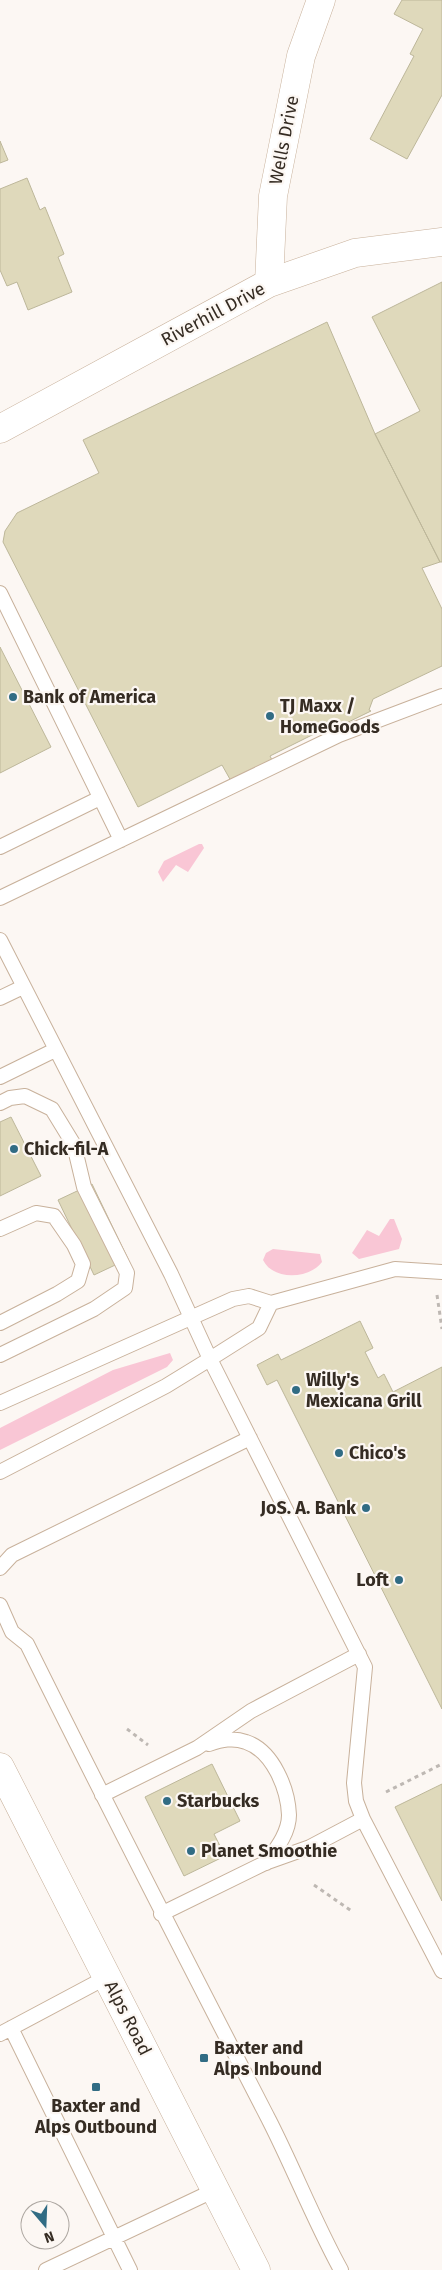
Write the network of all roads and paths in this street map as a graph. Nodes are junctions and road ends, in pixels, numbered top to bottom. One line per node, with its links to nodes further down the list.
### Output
1 (321, 0): 3 (street, Wells Drive)
2 (442, 242): 3 (street, Riverhill Drive)
3 (269, 283): 4 (street, Riverhill Drive)
4 (0, 429)
5 (0, 593): 7 (lane)
6 (442, 696): 8 (lane)
7 (100, 798): 8 (lane); 9 (lane)
8 (121, 840): 10 (lane)
9 (0, 848)
10 (0, 898)
11 (0, 940): 12 (lane)
12 (23, 986): 13 (lane); 14 (lane)
13 (0, 998)
14 (55, 1050): 15 (lane); 21 (lane)
15 (0, 1077)
16 (0, 1103): 24 (lane)
17 (0, 1229): 22 (lane)
18 (442, 1272): 20 (lane)
19 (438, 1302): 23 (path)
20 (271, 1303): 21 (lane); 25 (lane)
21 (192, 1316): 25 (lane); 26 (lane)
22 (0, 1323)
23 (442, 1329)
24 (0, 1356)
25 (210, 1359): 27 (lane); 28 (lane)
26 (0, 1403)
27 (250, 1438): 29 (lane); 31 (lane)
28 (0, 1472)
29 (0, 1568)
30 (0, 1606): 38 (lane)
31 (358, 1654): 33 (lane); 39 (lane)
32 (127, 1729): 34 (path)
33 (197, 1748): 38 (lane); 40 (lane)
34 (155, 1750)
35 (442, 1764): 37 (path)
36 (0, 1767): 45 (street, Alps Road)
37 (386, 1792)
38 (102, 1795): 43 (lane)
39 (363, 1819): 40 (lane); 44 (lane)
40 (265, 1863): 43 (lane)
41 (314, 1885): 42 (path)
42 (353, 1912)
43 (161, 1914): 52 (lane)
44 (442, 1971)
45 (107, 1977): 46 (lane); 47 (street, Alps Road)
46 (5, 2031): 48 (lane)
47 (215, 2190): 48 (lane); 51 (street, Alps Road)
48 (114, 2238): 49 (lane); 50 (lane)
49 (46, 2270)
50 (130, 2270)
51 (256, 2270)
52 (341, 2270)

